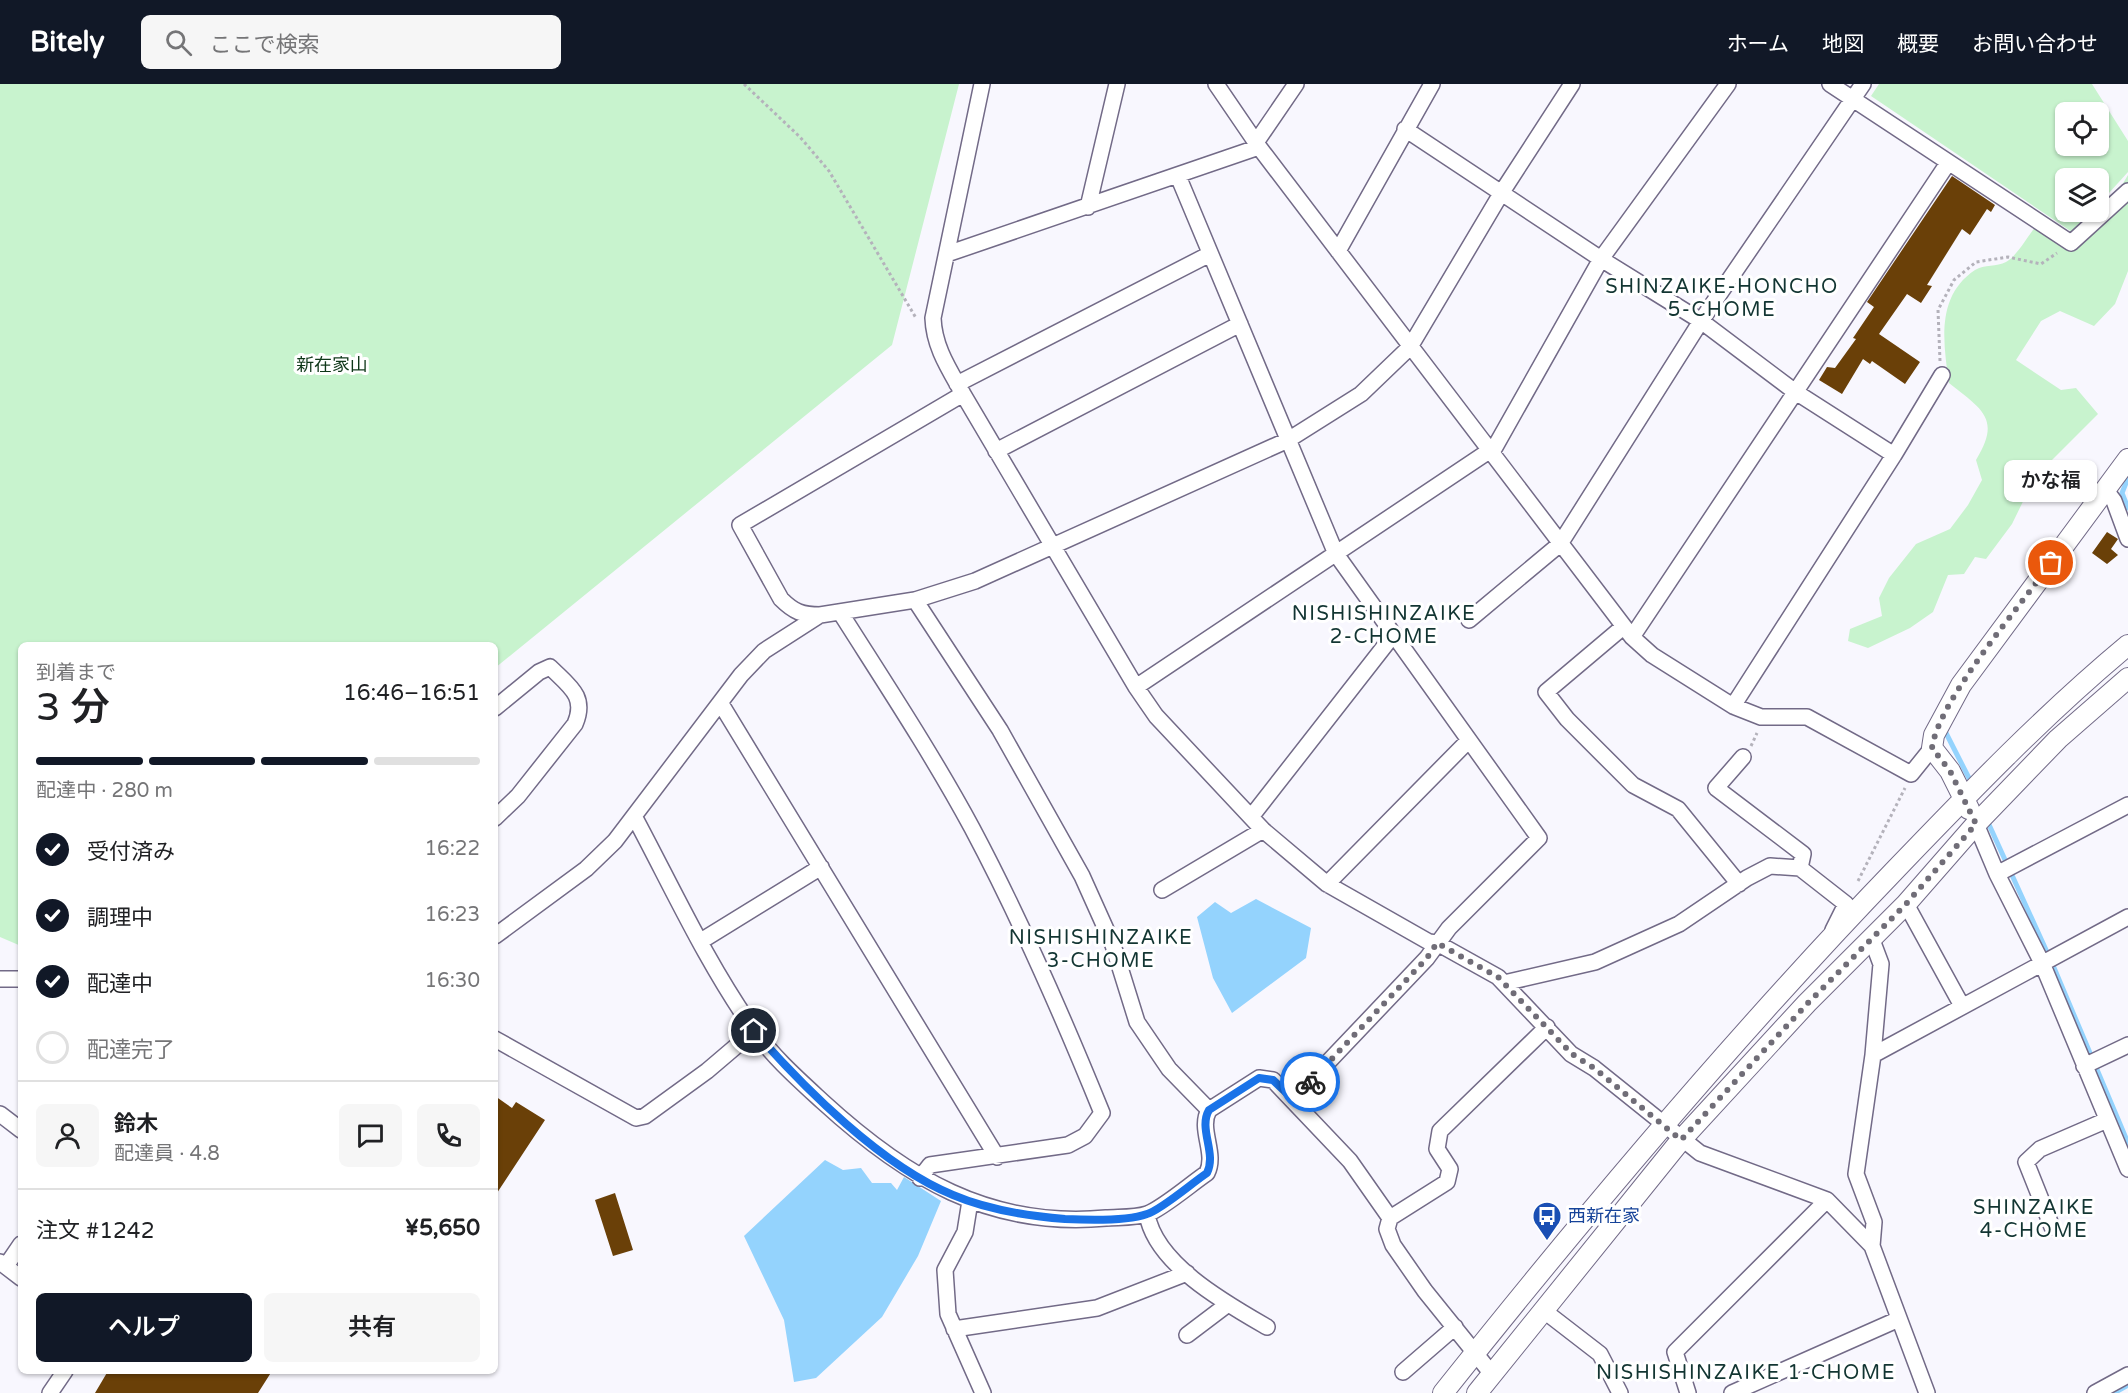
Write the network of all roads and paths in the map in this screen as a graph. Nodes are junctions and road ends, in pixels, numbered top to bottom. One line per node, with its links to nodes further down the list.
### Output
1 (744, 84): 26 (path)
2 (982, 84): 21 (street)
3 (1117, 84): 18 (street)
4 (1216, 84): 13 (street)
5 (1296, 84): 13 (street)
6 (1432, 84): 12 (street)
7 (1572, 84): 17 (street)
8 (1728, 84): 23 (street)
9 (1830, 84): 11 (street)
10 (1863, 84): 11 (street)
11 (1853, 99): 14 (street); 24 (street)
12 (1406, 129): 17 (street); 20 (street)
13 (1258, 144): 15 (street); 20 (street)
14 (1948, 163): 19 (street); 30 (street)
15 (1178, 176): 18 (street); 22 (street)
16 (2128, 191): 19 (street)
17 (1502, 192): 23 (street); 27 (street)
18 (1088, 207): 21 (street)
19 (2071, 243): 28 (path)
20 (1338, 251): 27 (street)
21 (947, 254): 26 (street)
22 (1210, 254): 25 (street); 29 (street)
23 (1601, 259): 24 (street); 33 (street)
24 (1701, 321): 30 (street); 38 (street)
25 (1240, 324): 31 (street); 32 (street)
26 (934, 334): 29 (street)
27 (1410, 347): 31 (street); 33 (street)
28 (1942, 375): 34 (street)
29 (960, 389): 32 (street); 43 (street)
30 (1794, 391): 34 (street); 45 (street)
31 (1288, 440): 39 (street); 40 (street)
32 (996, 451): 39 (street)
33 (1489, 451): 38 (street); 40 (street)
34 (1894, 455): 52 (street)
35 (2128, 459): 36 (street)
36 (2105, 489): 37 (street); 55 (street)
37 (2128, 539)
38 (1560, 544): 44 (street); 45 (street)
39 (1052, 546): 41 (street); 49 (street)
40 (1336, 554): 46 (street); 49 (street)
41 (915, 600): 42 (street); 91 (street)
42 (840, 612): 43 (street); 97 (street)
43 (820, 615): 50 (street)
44 (1469, 620)
45 (1628, 632): 52 (street); 69 (street)
46 (1394, 634): 54 (street); 62 (street)
47 (2128, 645): 58 (street)
48 (2128, 678): 63 (street)
49 (1136, 687): 62 (street)
50 (721, 704): 61 (street); 65 (street)
51 (498, 706): 60 (street)
52 (1733, 706): 53 (street)
53 (1761, 717): 56 (path); 57 (street)
54 (1469, 740): 68 (street); 78 (street)
55 (1932, 748): 57 (street); 58 (street)
56 (1743, 757): 66 (street)
57 (1911, 774): 71 (path)
58 (1965, 798): 63 (street); 75 (street)
59 (2128, 804): 67 (street)
60 (498, 815)
61 (634, 816): 74 (street); 77 (street)
62 (1251, 817): 64 (street)
63 (1976, 824): 67 (street); 72 (street)
64 (1263, 830): 68 (street); 70 (street)
65 (821, 867): 77 (street); 97 (street)
66 (1800, 868): 69 (street); 71 (street)
67 (1997, 873): 79 (street)
68 (1327, 884): 78 (street)
69 (1738, 884): 82 (street)
70 (1162, 890)
71 (1846, 904): 75 (street)
72 (1906, 904): 76 (street); 83 (street)
73 (2128, 917): 79 (street)
74 (498, 934)
75 (1829, 938): 94 (street)
76 (1872, 940): 88 (street); 96 (street)
77 (701, 941): 85 (street)
78 (1432, 951): 82 (street); 90 (street)
79 (2048, 960): 83 (street); 89 (street)
80 (0, 979): 81 (street)
81 (18, 979)
82 (1504, 983): 84 (street)
83 (1962, 1006): 88 (street)
84 (1543, 1030): 94 (street); 103 (street)
85 (754, 1031): 86 (street); 99 (street)
86 (498, 1041)
87 (2128, 1046): 89 (street)
88 (1877, 1053): 105 (street)
89 (2084, 1066): 93 (street)
90 (1297, 1095): 91 (street); 103 (street)
91 (1209, 1110): 102 (street)
92 (0, 1114): 95 (street)
93 (2107, 1120): 98 (street); 104 (street)
94 (1663, 1125): 96 (street); 117 (street)
95 (18, 1128)
96 (1681, 1140): 100 (street); 111 (street)
97 (997, 1157): 99 (street)
98 (2128, 1168)
99 (920, 1178): 101 (street)
100 (1827, 1200): 105 (street); 127 (street)
101 (970, 1201): 102 (street); 115 (street)
102 (1147, 1214): 108 (street)
103 (1395, 1216): 114 (street)
104 (2052, 1227)
105 (1872, 1246): 112 (street)
106 (18, 1248): 107 (street)
107 (3, 1264): 109 (street)
108 (1187, 1273): 110 (street); 115 (street)
109 (18, 1276)
110 (1228, 1304): 113 (street); 116 (street)
111 (1543, 1310): 120 (street); 126 (street)
112 (1899, 1319): 128 (street); 129 (street)
113 (1267, 1327)
114 (1455, 1327): 117 (street); 118 (street)
115 (954, 1329): 123 (street)
116 (1187, 1335)
117 (1475, 1353): 120 (street); 124 (street)
118 (1404, 1372)
119 (63, 1374): 122 (street)
120 (1492, 1374): 125 (street)
121 (2128, 1375): 130 (street)
122 (50, 1393)
123 (983, 1393)
124 (1443, 1393)
125 (1477, 1393)
126 (1620, 1393)
127 (1688, 1393)
128 (1732, 1393)
129 (1927, 1393)
130 (2095, 1393)

